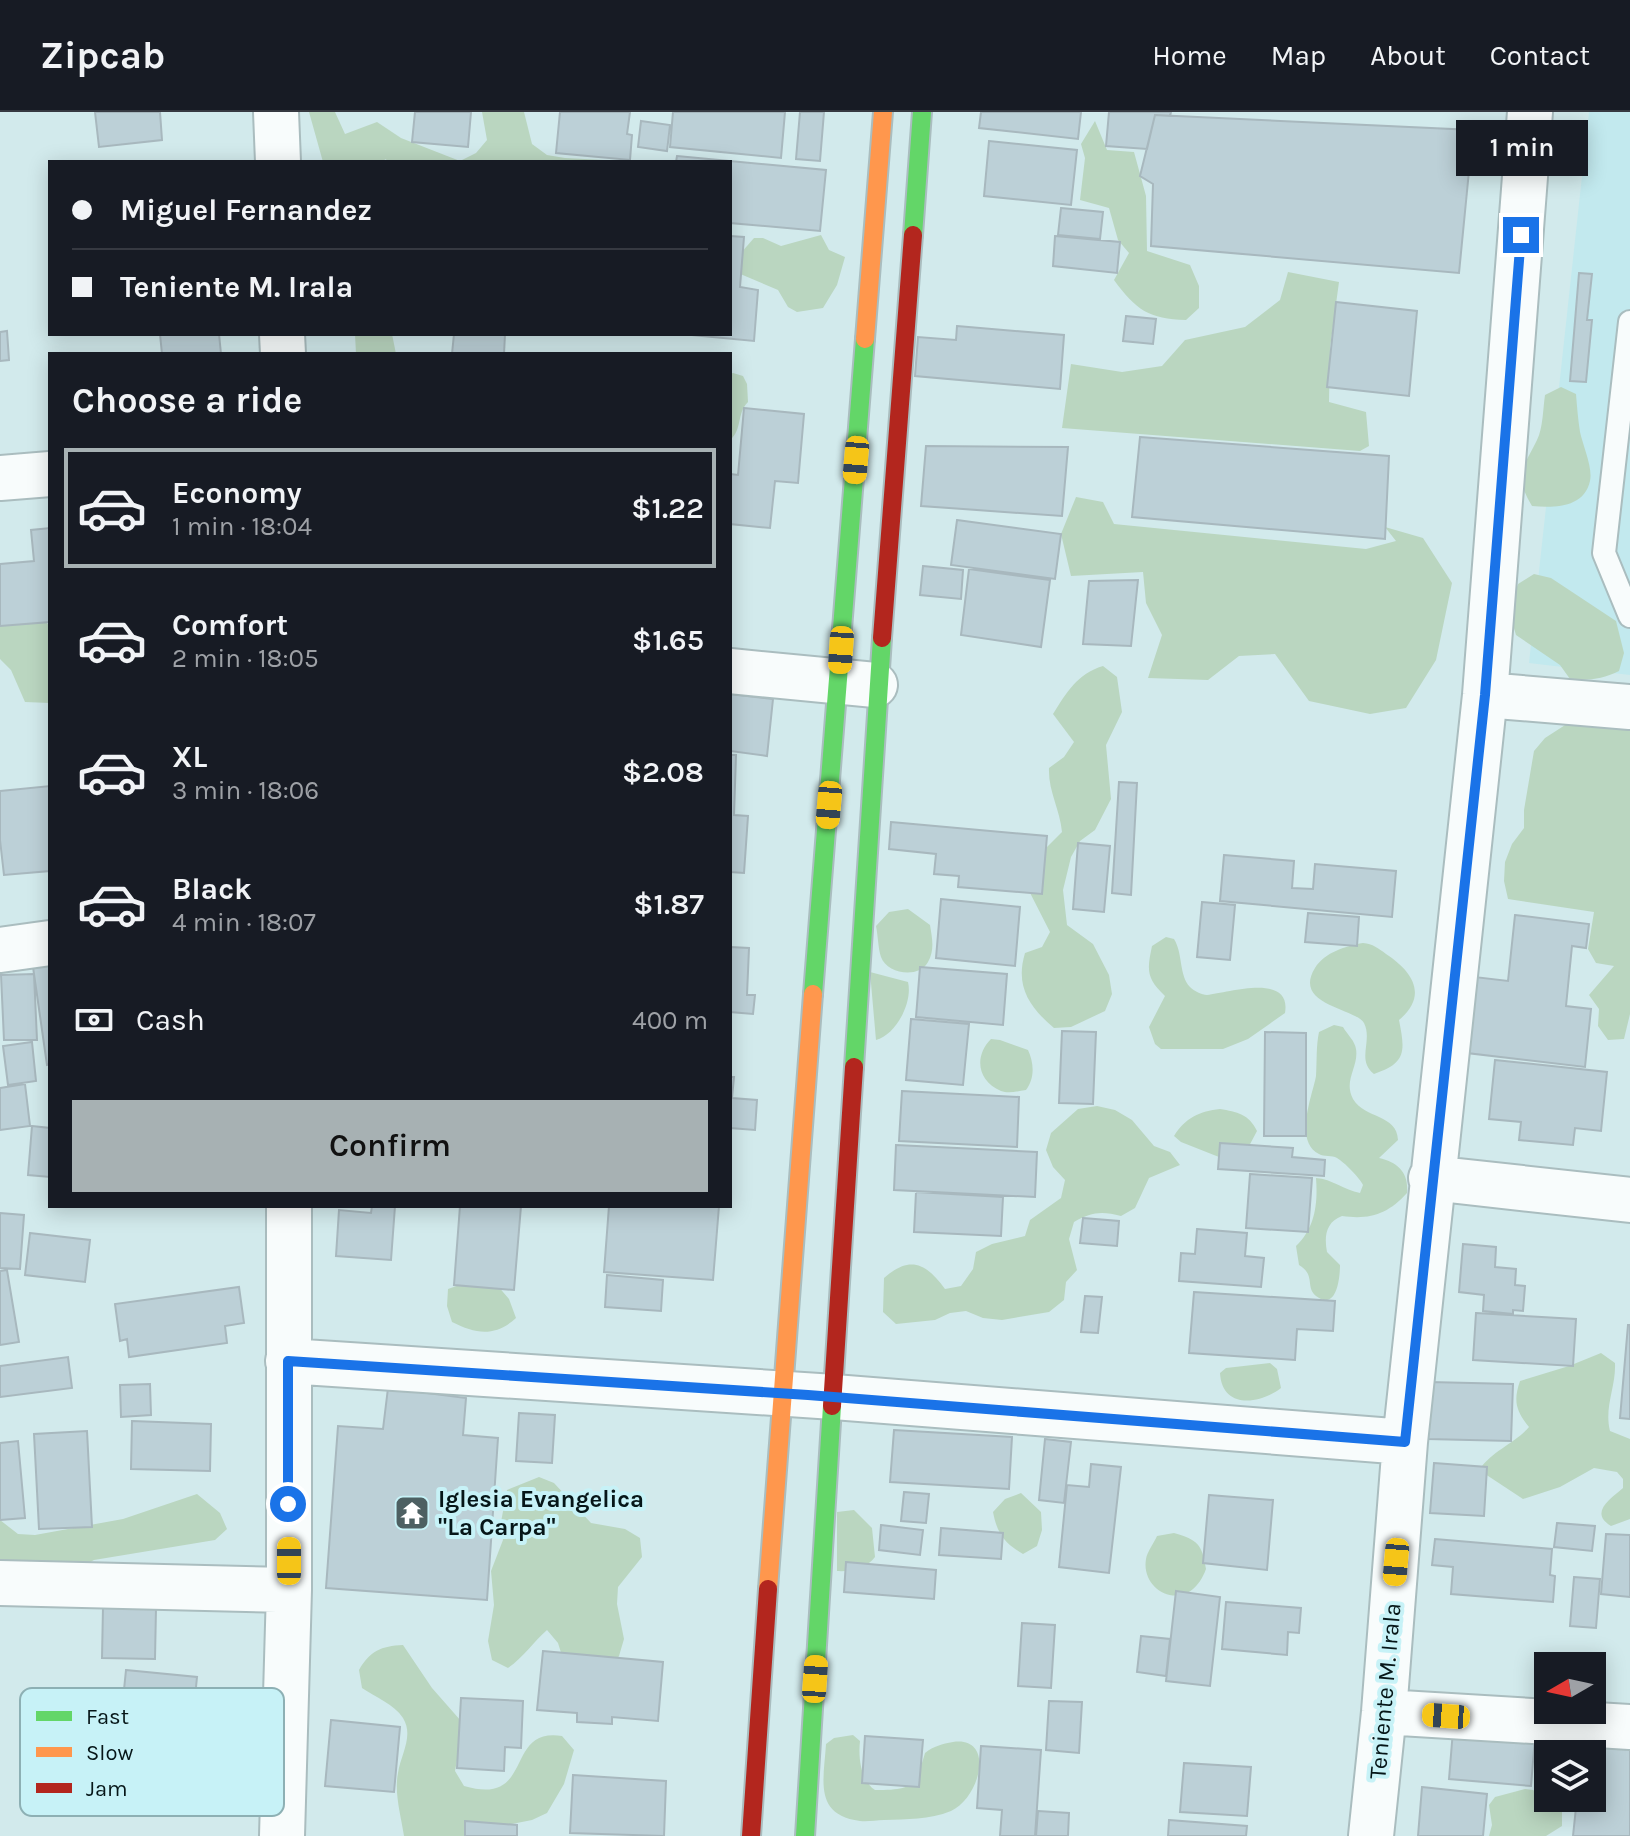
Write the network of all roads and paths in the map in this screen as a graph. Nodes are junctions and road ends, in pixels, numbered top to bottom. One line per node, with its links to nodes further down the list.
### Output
1 (276, 112): 5 (street)
2 (883, 112): 11 (street)
3 (922, 112): 11 (street)
4 (1530, 112): 12 (street, Teniente M. Irala)
5 (278, 160)
6 (1630, 322): 9 (lane)
7 (48, 474): 8 (street)
8 (0, 478)
9 (1630, 616)
10 (732, 671): 11 (street)
11 (858, 683): 20 (street); 21 (street)
12 (1485, 695): 13 (street); 16 (street, Teniente M. Irala)
13 (1630, 707)
14 (48, 943): 15 (street)
15 (0, 950)
16 (1431, 1178): 17 (street); 22 (street, Teniente M. Irala)
17 (1630, 1200)
18 (289, 1208): 19 (street)
19 (288, 1361): 20 (street); 24 (street)
20 (782, 1393): 21 (street); 30 (street)
21 (834, 1397): 22 (street); 31 (street)
22 (1405, 1442): 25 (street, Teniente M. Irala)
23 (0, 1583): 24 (street)
24 (289, 1590): 27 (street)
25 (1384, 1712): 26 (street); 32 (street, Teniente M. Irala)
26 (1630, 1727)
27 (284, 1766)
28 (283, 1816): 29 (street)
29 (282, 1836)
30 (751, 1836)
31 (805, 1836)
32 (1371, 1836)

